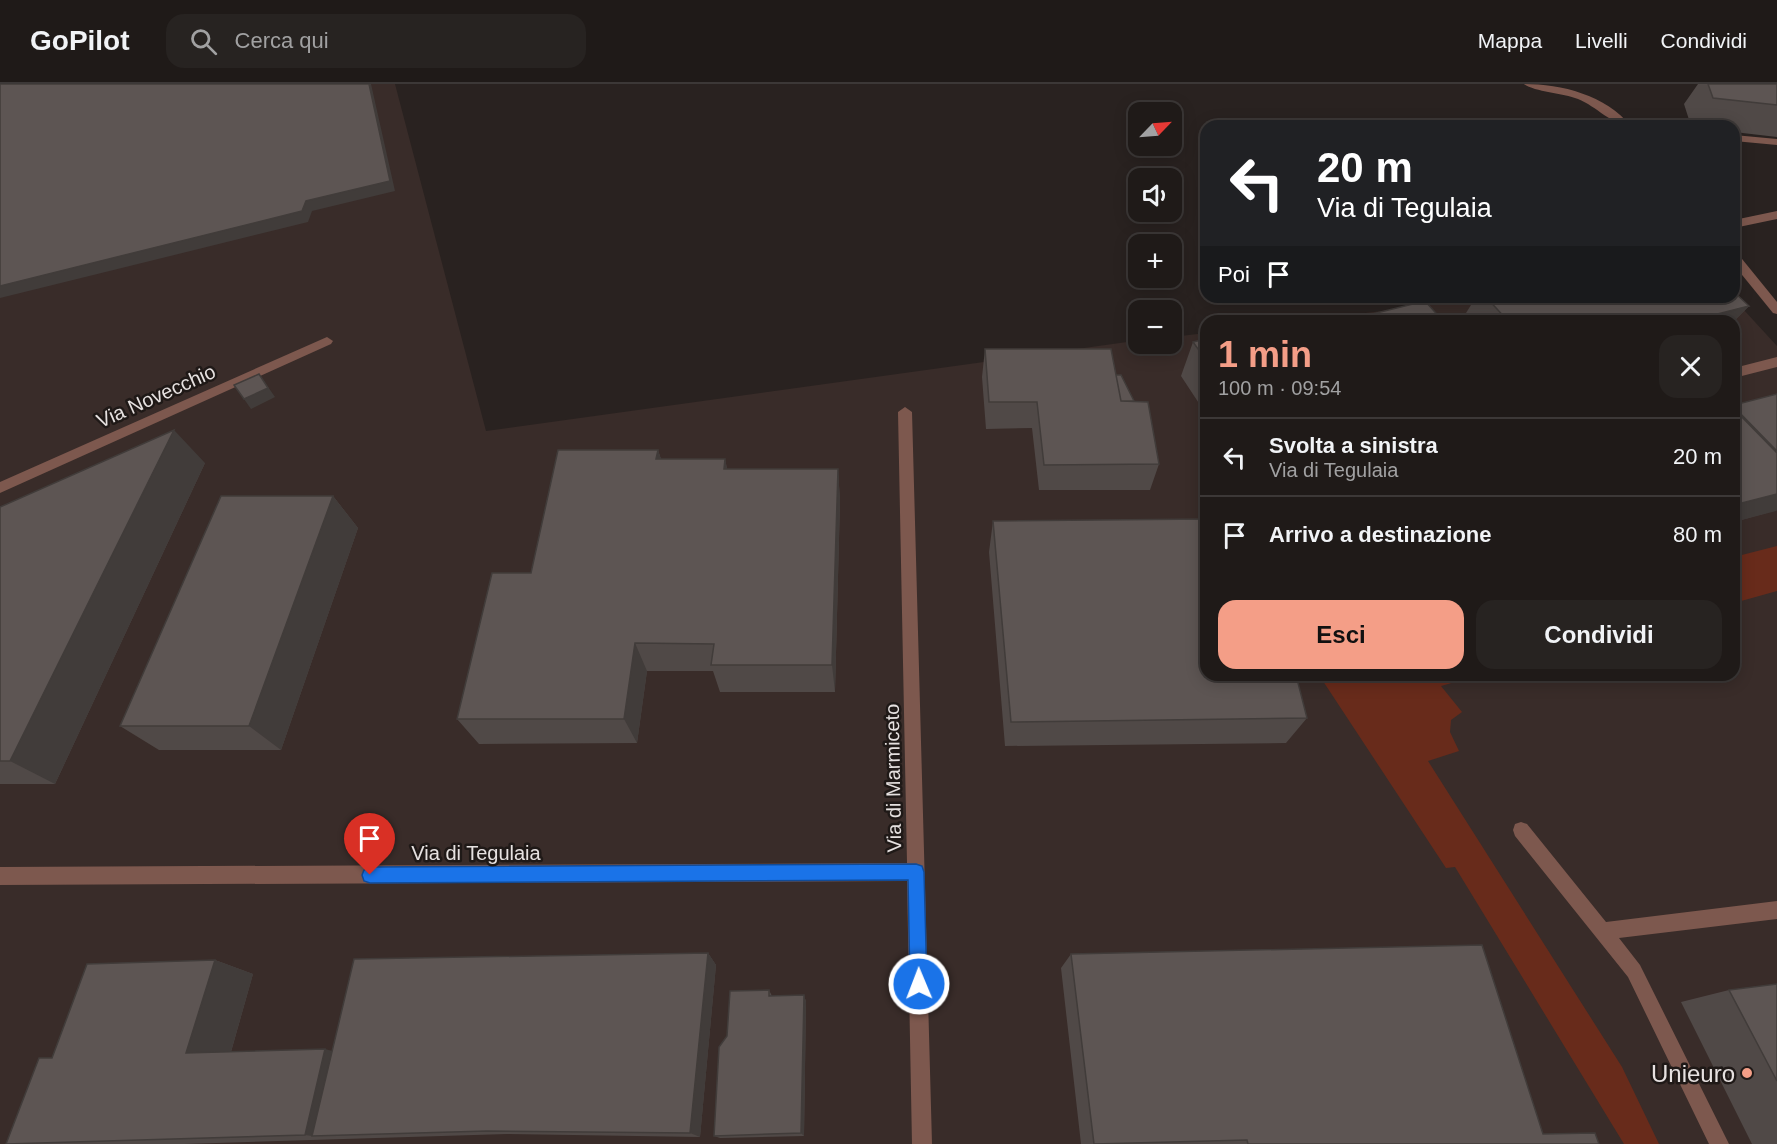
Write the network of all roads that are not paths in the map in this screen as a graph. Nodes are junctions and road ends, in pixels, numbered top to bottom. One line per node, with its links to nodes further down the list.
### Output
1 (1529, 84): 2 (street)
2 (1620, 120)
3 (1740, 139): 4 (street)
4 (1777, 142)
5 (1777, 215): 6 (street)
6 (1740, 223)
7 (1740, 264): 8 (street)
8 (1777, 310)
9 (327, 340): 13 (street, Via Novecchio)
10 (1777, 362): 11 (street)
11 (1740, 371)
12 (905, 412): 15 (street, Via di Marmiceto)
13 (0, 488)
14 (1521, 830): 18 (street)
15 (916, 872): 16 (street, Via di Tegulaia); 19 (street, Via di Marmiceto)
16 (0, 876)
17 (1777, 910): 18 (street)
18 (1601, 931): 20 (street)
19 (922, 1144)
20 (1719, 1144)

